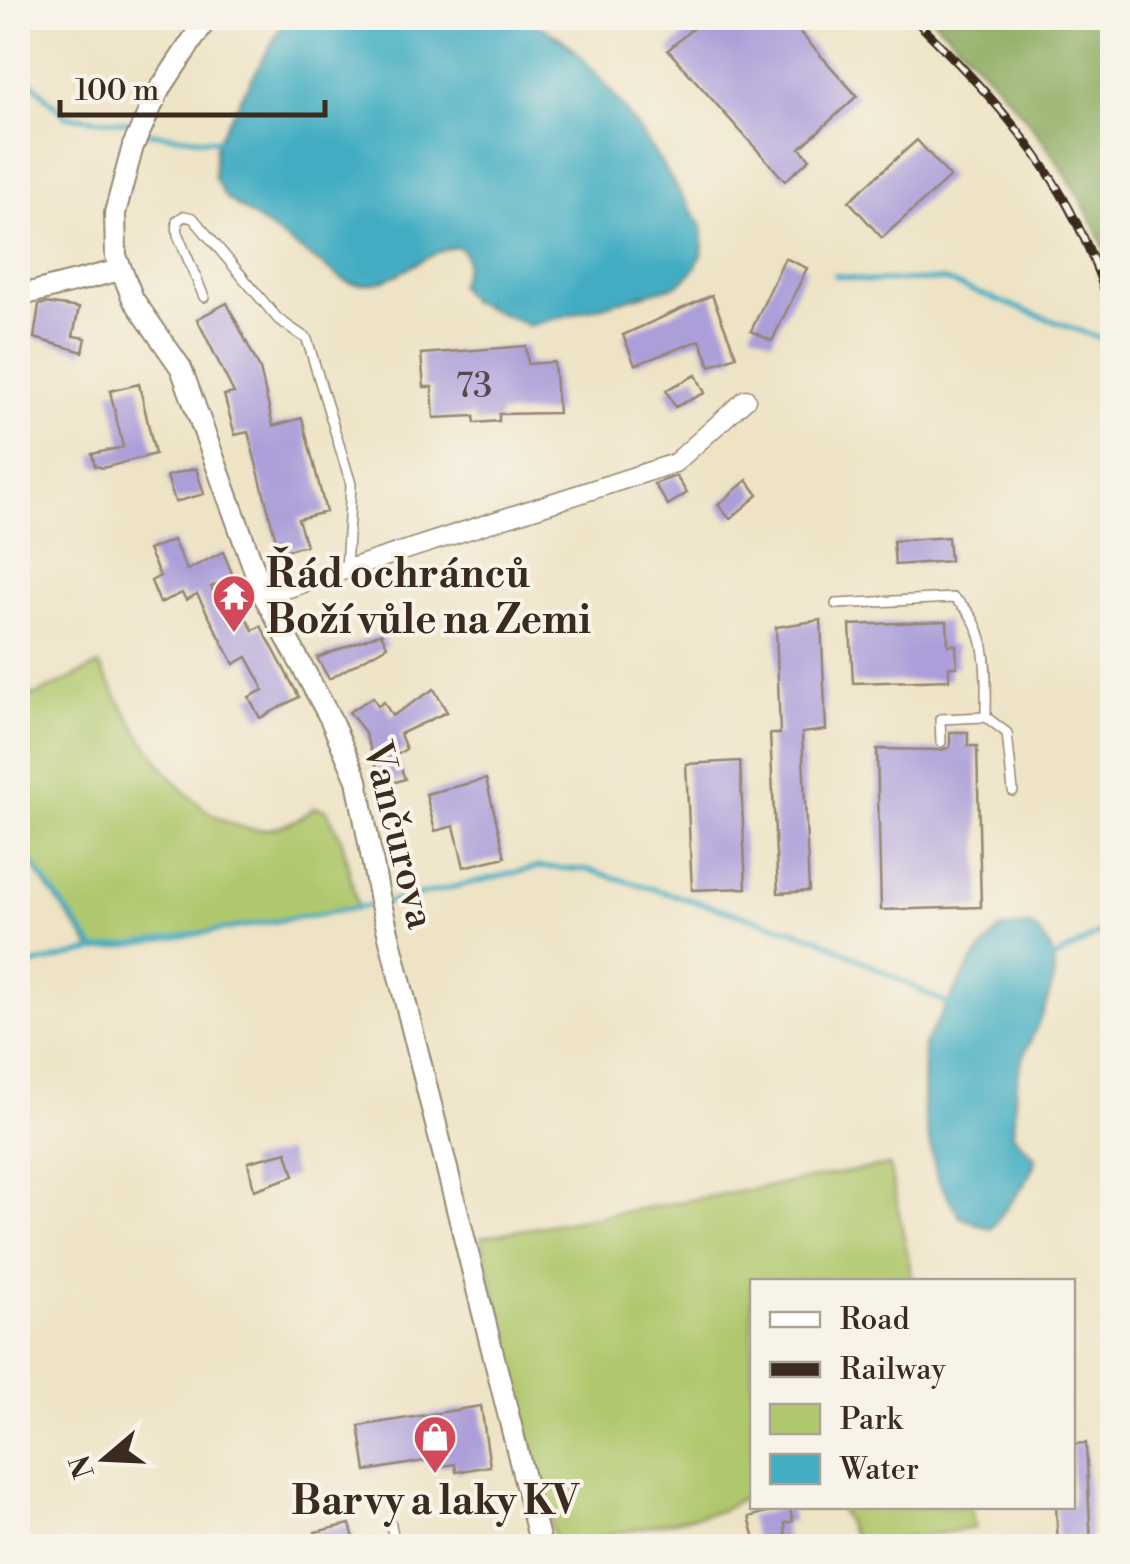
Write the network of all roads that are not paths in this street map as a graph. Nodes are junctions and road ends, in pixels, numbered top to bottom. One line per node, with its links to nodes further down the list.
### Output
1 (206, 18): 2 (street, Vančurova)
2 (120, 270): 3 (street); 7 (street, Vančurova)
3 (18, 296)
4 (204, 297): 6 (lane)
5 (746, 399): 6 (street)
6 (346, 569): 7 (street)
7 (264, 596): 14 (street, Vančurova)
8 (836, 604): 9 (lane)
9 (986, 717): 10 (lane); 11 (lane)
10 (940, 742)
11 (1013, 791)
12 (391, 1524): 13 (lane)
13 (396, 1546)
14 (541, 1546)

